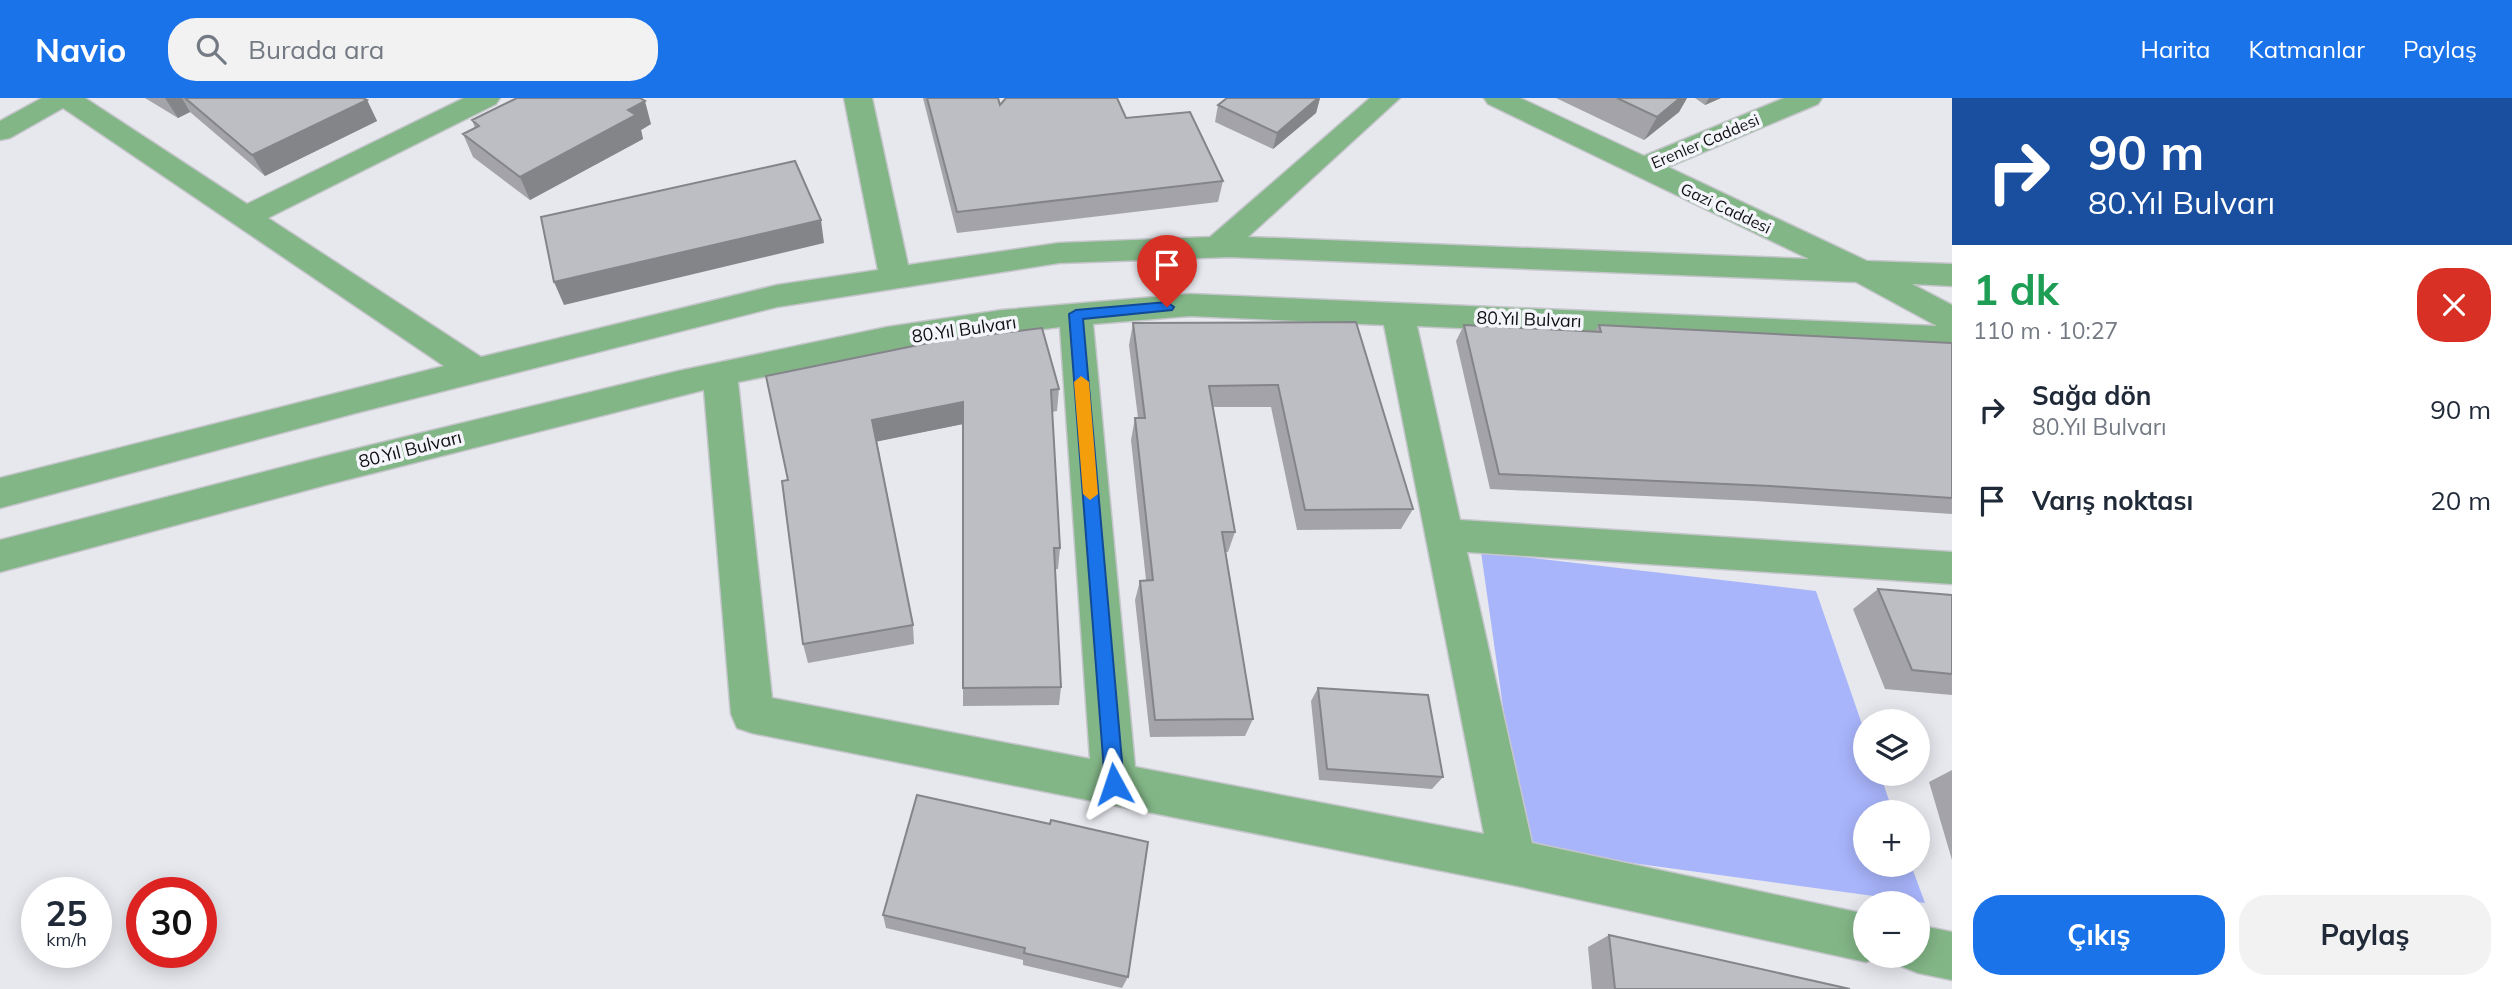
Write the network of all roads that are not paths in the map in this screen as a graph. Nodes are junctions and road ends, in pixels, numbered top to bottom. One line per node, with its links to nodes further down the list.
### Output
1 (64, 98): 7 (street); 9 (street)
2 (486, 98): 9 (street)
3 (858, 98): 13 (street)
4 (1386, 98): 10 (street)
5 (1498, 98): 8 (street, Gazi Caddesi)
6 (1808, 98): 8 (street, Erenler Caddesi)
7 (0, 132)
8 (1641, 168): 11 (street, Gazi Caddesi)
9 (246, 217): 18 (street)
10 (1217, 248): 11 (street); 13 (street)
11 (1861, 271): 12 (street); 16 (street, Gazi Caddesi)
12 (1952, 275)
13 (895, 277): 18 (street)
14 (1076, 314): 15 (street, 80.Yıl Bulvarı); 19 (street, 80.Yıl Bulvarı); 24 (street)
15 (1398, 314): 17 (street, 80.Yıl Bulvarı); 21 (street)
16 (1952, 318)
17 (1952, 338)
18 (477, 371): 20 (street)
19 (720, 375): 22 (street, 80.Yıl Bulvarı); 24 (street)
20 (0, 493)
21 (1445, 535): 23 (street); 25 (street)
22 (0, 556)
23 (1952, 568)
24 (1114, 784): 25 (street)
25 (1513, 862): 26 (street)
26 (1853, 934)
27 (1930, 951): 28 (street)
28 (1952, 956)

